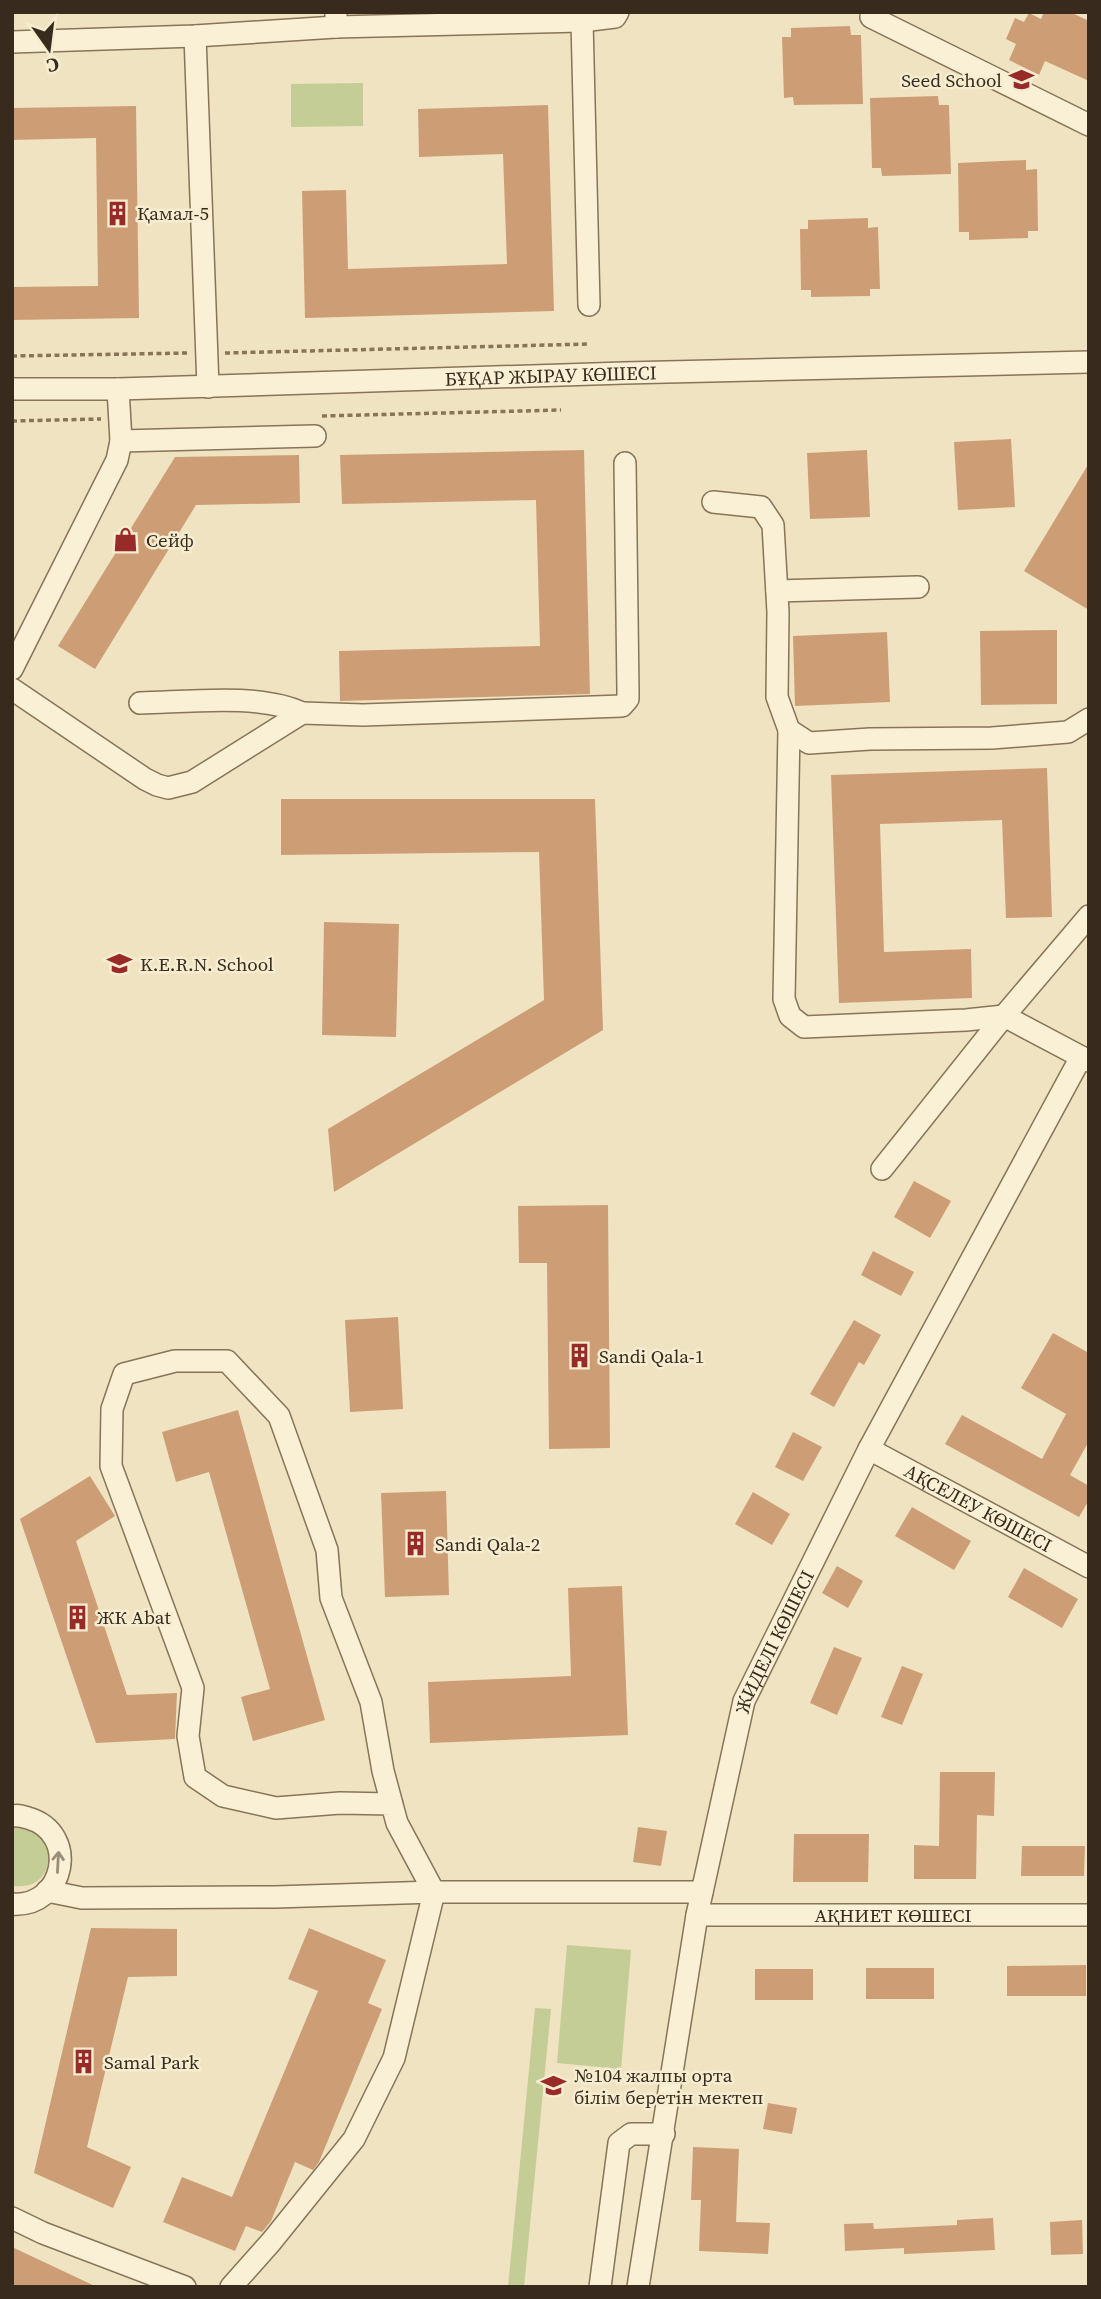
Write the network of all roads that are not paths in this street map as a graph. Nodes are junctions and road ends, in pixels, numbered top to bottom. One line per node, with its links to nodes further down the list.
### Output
1 (618, 12): 4 (street)
2 (871, 17): 7 (street)
3 (336, 20): 4 (street); 5 (street)
4 (582, 21): 8 (street)
5 (195, 36): 6 (street); 10 (street)
6 (12, 42)
7 (1089, 125)
8 (589, 305)
9 (1089, 362): 10 (street, БҰҚАР ЖЫРАУ КӨШЕСІ)
10 (208, 387): 12 (street, БҰҚАР ЖЫРАУ КӨШЕСІ)
11 (12, 389): 12 (street, БҰҚАР ЖЫРАУ КӨШЕСІ)
12 (118, 389): 14 (street)
13 (315, 436): 14 (street)
14 (121, 440): 19 (street)
15 (625, 463): 22 (street)
16 (713, 502): 18 (street)
17 (918, 587): 18 (street)
18 (777, 592): 24 (street)
19 (12, 669)
20 (12, 689): 22 (street)
21 (140, 703): 22 (street)
22 (302, 713)
23 (1089, 719): 24 (street)
24 (789, 730): 26 (street)
25 (1089, 916): 26 (street)
26 (1004, 1016): 27 (street); 28 (street)
27 (1085, 1059): 29 (street, ЖИДЕЛІ КӨШЕСІ)
28 (882, 1168)
29 (869, 1449): 30 (street, АҚСЕЛЕУ КӨШЕСІ); 35 (street, ЖИДЕЛІ КӨШЕСІ)
30 (1089, 1567)
31 (392, 1804): 31 (street); 34 (street)
32 (14, 1808): 33 (street, one-way to 32)
33 (47, 1891): 34 (street); 36 (street)
34 (434, 1892): 35 (street); 42 (street)
35 (702, 1892): 37 (street, ЖИДЕЛІ КӨШЕСІ)
36 (13, 1908)
37 (697, 1915): 38 (street, АҚНИЕТ КӨШЕСІ); 39 (street, ЖИДЕЛІ КӨШЕСІ)
38 (1089, 1915)
39 (664, 2134): 43 (street); 44 (street, ЖИДЕЛІ КӨШЕСІ)
40 (12, 2218): 41 (street)
41 (185, 2287)
42 (231, 2287)
43 (600, 2287)
44 (638, 2287)

